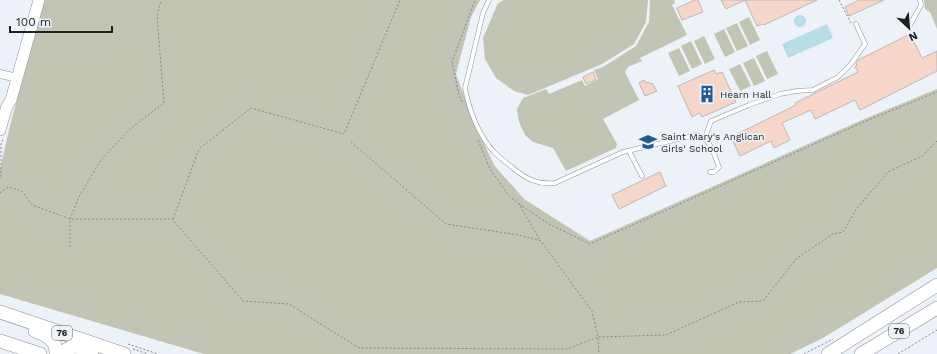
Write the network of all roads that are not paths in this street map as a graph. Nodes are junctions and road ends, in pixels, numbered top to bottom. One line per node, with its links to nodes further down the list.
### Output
1 (32, 0): 8 (main road)
2 (39, 0): 8 (main road)
3 (489, 0): 11 (lane)
4 (920, 0): 6 (lane)
5 (856, 24): 10 (lane)
6 (910, 25)
7 (0, 74): 8 (street)
8 (14, 78): 9 (main road)
9 (0, 130)
10 (705, 138): 11 (lane); 12 (lane)
11 (629, 151): 13 (lane)
12 (710, 172)
13 (642, 176)
14 (937, 285): 18 (highway, 76)
15 (937, 308): 24 (highway, 76)
16 (0, 312): 20 (highway); 23 (highway, 76)
17 (0, 341): 19 (highway)
18 (837, 348)
19 (40, 354)
20 (56, 354)
21 (61, 354): 22 (highway)
22 (104, 354)
23 (124, 354)
24 (861, 354)

